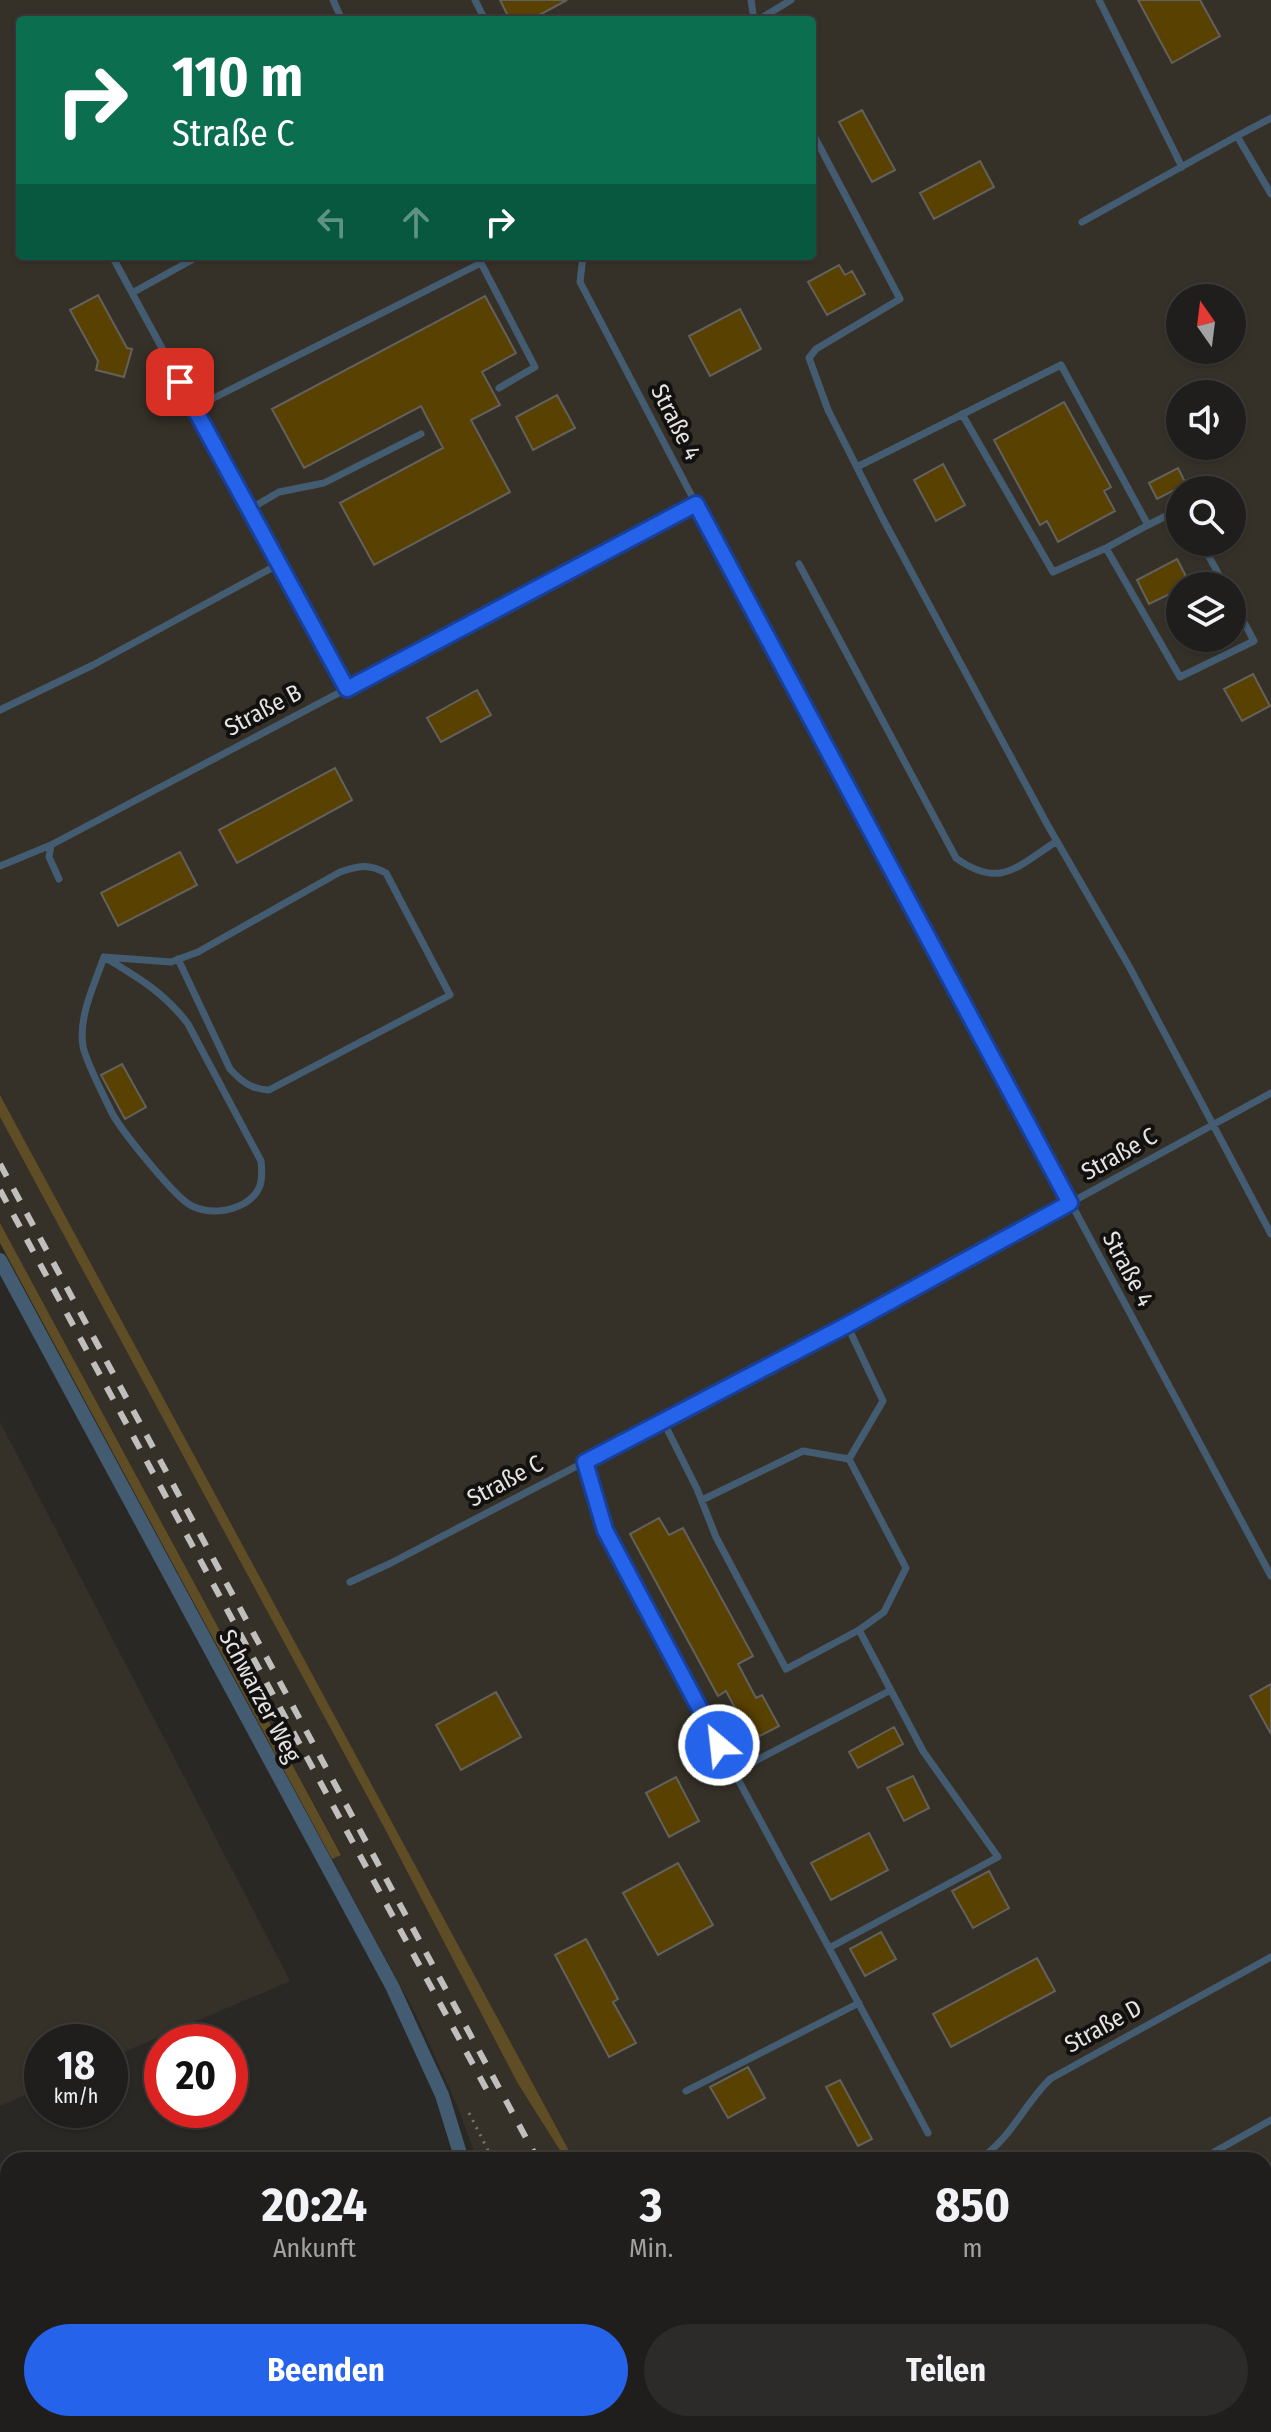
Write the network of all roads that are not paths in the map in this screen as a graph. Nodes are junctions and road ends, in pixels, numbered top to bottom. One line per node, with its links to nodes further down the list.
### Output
1 (791, 0): 3 (lane)
2 (1099, 0): 7 (lane)
3 (763, 16)
4 (1271, 118): 5 (lane)
5 (1237, 136): 7 (lane); 8 (lane)
6 (816, 140): 18 (lane)
7 (1182, 167): 9 (lane)
8 (1271, 194)
9 (1082, 222)
10 (114, 260): 13 (lane)
11 (192, 260): 13 (lane)
12 (583, 260): 19 (lane, Straße 4)
13 (132, 293): 15 (lane)
14 (499, 388): 15 (lane)
15 (194, 408): 20 (lane)
16 (962, 414): 18 (lane); 22 (lane); 23 (lane)
17 (421, 434): 20 (lane)
18 (857, 467): 31 (lane)
19 (696, 504): 29 (lane, Straße B); 39 (lane, Straße 4)
20 (250, 509): 24 (lane)
21 (1166, 516): 22 (lane)
22 (1148, 525): 23 (lane)
23 (1106, 548): 28 (lane)
24 (279, 564): 29 (lane); 30 (lane)
25 (799, 564): 31 (lane)
26 (1246, 626): 27 (lane)
27 (1246, 645)
28 (1231, 652)
29 (347, 689): 32 (lane, Straße B)
30 (0, 710)
31 (1057, 841): 38 (lane)
32 (51, 845): 33 (lane, Straße B); 34 (lane)
33 (0, 866)
34 (59, 879)
35 (104, 957): 35 (lane); 36 (lane)
36 (178, 959): 36 (lane)
37 (1271, 1093): 38 (lane, Straße C)
38 (1213, 1125): 39 (lane, Straße C); 40 (lane)
39 (1070, 1203): 42 (lane, Straße C); 47 (lane, Straße 4)
40 (1271, 1234)
41 (0, 1260): 58 (street, Schwarzer Weg)
42 (847, 1325): 43 (lane, Straße C); 44 (lane)
43 (663, 1421): 45 (lane, Straße C); 46 (lane)
44 (849, 1459): 46 (lane); 49 (lane)
45 (585, 1462): 48 (lane, Straße C); 51 (lane)
46 (702, 1500): 49 (lane)
47 (1271, 1576)
48 (350, 1582)
49 (859, 1630): 50 (lane)
50 (891, 1690): 51 (lane); 52 (lane)
51 (734, 1772): 52 (lane)
52 (829, 1948): 54 (lane)
53 (1271, 1957): 59 (lane, Straße D)
54 (859, 2003): 55 (lane); 57 (lane)
55 (686, 2091)
56 (1271, 2120): 60 (lane)
57 (928, 2133)
58 (460, 2152)
59 (988, 2152)
60 (1214, 2152)

